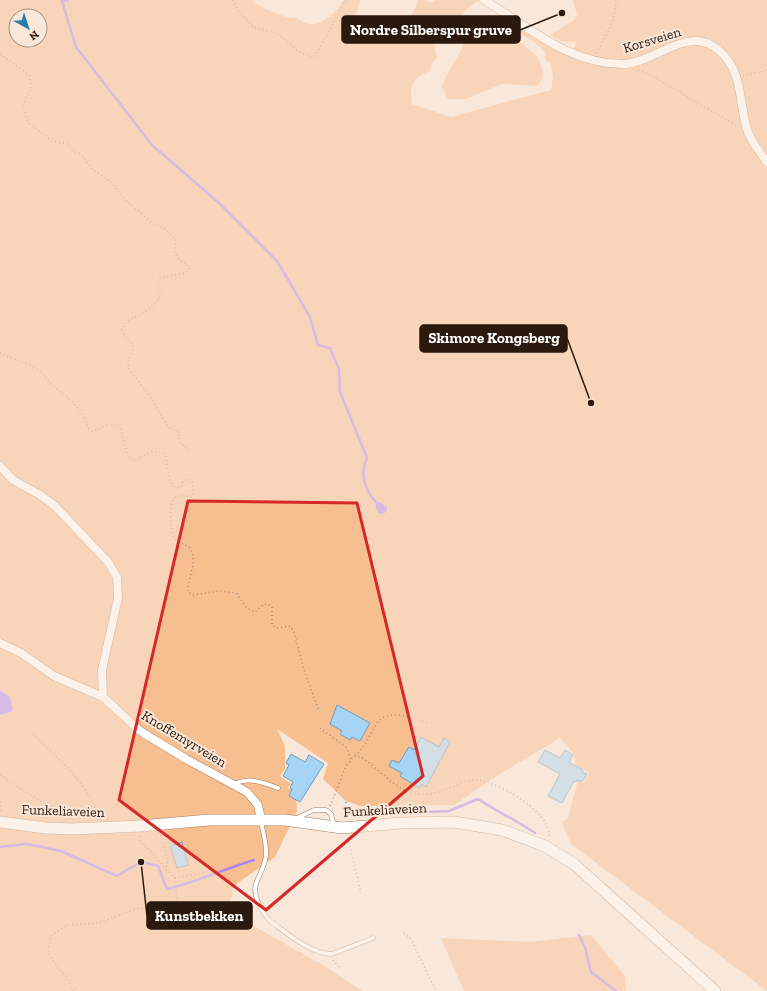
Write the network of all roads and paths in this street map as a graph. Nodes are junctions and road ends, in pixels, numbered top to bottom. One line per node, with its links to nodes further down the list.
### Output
1 (233, 0): 2 (path)
2 (346, 0)
3 (484, 0): 6 (street, Korsveien)
4 (616, 0): 6 (path)
5 (0, 54): 13 (path)
6 (591, 59): 7 (street, Korsveien)
7 (623, 64): 9 (street, Korsveien); 10 (path)
8 (767, 70): 9 (path)
9 (736, 78): 11 (street, Korsveien)
10 (741, 130)
11 (767, 162)
12 (0, 353): 17 (path)
13 (191, 453)
14 (0, 466): 16 (street)
15 (0, 643): 16 (street, Knoffemyrveien)
16 (103, 697): 24 (street, Knoffemyrveien)
17 (319, 711)
18 (429, 724): 21 (path)
19 (320, 728): 22 (path)
20 (33, 734): 29 (path)
21 (355, 756): 22 (path); 38 (path)
22 (351, 759): 28 (path)
23 (0, 776): 29 (path)
24 (234, 784): 25 (lane); 30 (street, Knoffemyrveien)
25 (278, 788)
26 (0, 798): 32 (path)
27 (346, 801): 36 (path)
28 (326, 810): 31 (lane); 35 (lane)
29 (97, 817): 37 (path)
30 (261, 819): 31 (street, Funkeliaveien); 33 (street, Funkeliaveien); 47 (lane)
31 (285, 820): 35 (street, Funkeliaveien)
32 (0, 822): 37 (street, Funkeliaveien)
33 (162, 824): 34 (street, Funkeliaveien); 39 (path)
34 (141, 826): 37 (street, Funkeliaveien); 39 (path)
35 (334, 828): 36 (street, Funkeliaveien)
36 (346, 828): 38 (street, Funkeliaveien); 42 (path)
37 (100, 829)
38 (545, 846): 51 (street, Funkeliaveien)
39 (166, 870): 41 (path)
40 (207, 871): 41 (path)
41 (175, 878): 43 (path)
42 (361, 893)
43 (177, 904): 44 (path); 49 (path)
44 (242, 921)
45 (404, 933): 50 (path)
46 (373, 938): 47 (lane)
47 (325, 954): 48 (path)
48 (341, 969)
49 (73, 991)
50 (436, 991)
51 (715, 991)

